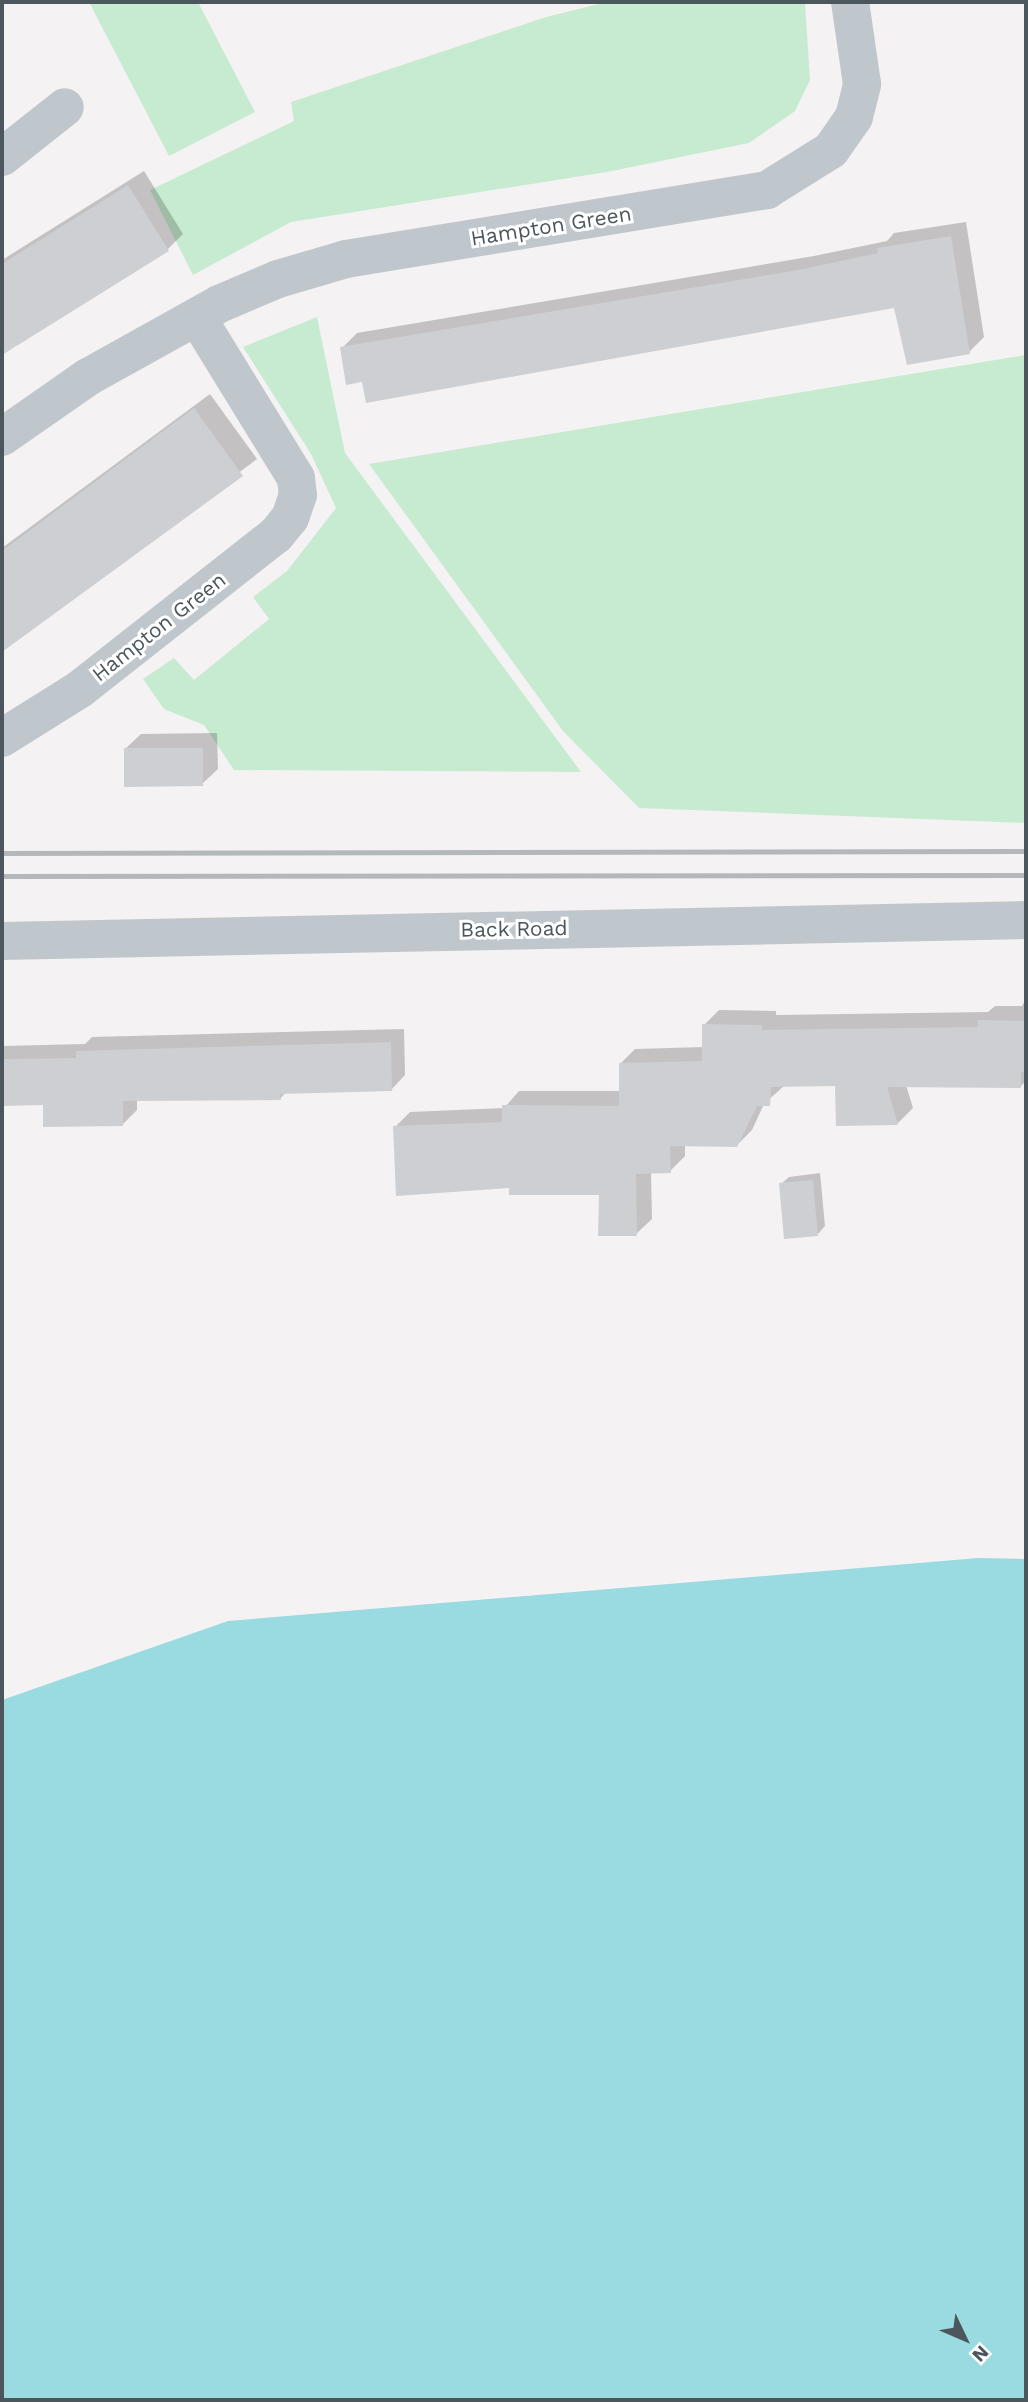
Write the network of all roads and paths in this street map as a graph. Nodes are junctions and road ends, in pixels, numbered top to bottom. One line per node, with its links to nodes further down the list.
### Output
1 (850, 2): 4 (street, Hampton Green)
2 (65, 107): 3 (street)
3 (2, 157)
4 (197, 317): 5 (street, Hampton Green); 6 (street, Hampton Green)
5 (2, 437)
6 (2, 738)
7 (1026, 920): 8 (street, Back Road)
8 (2, 941)

